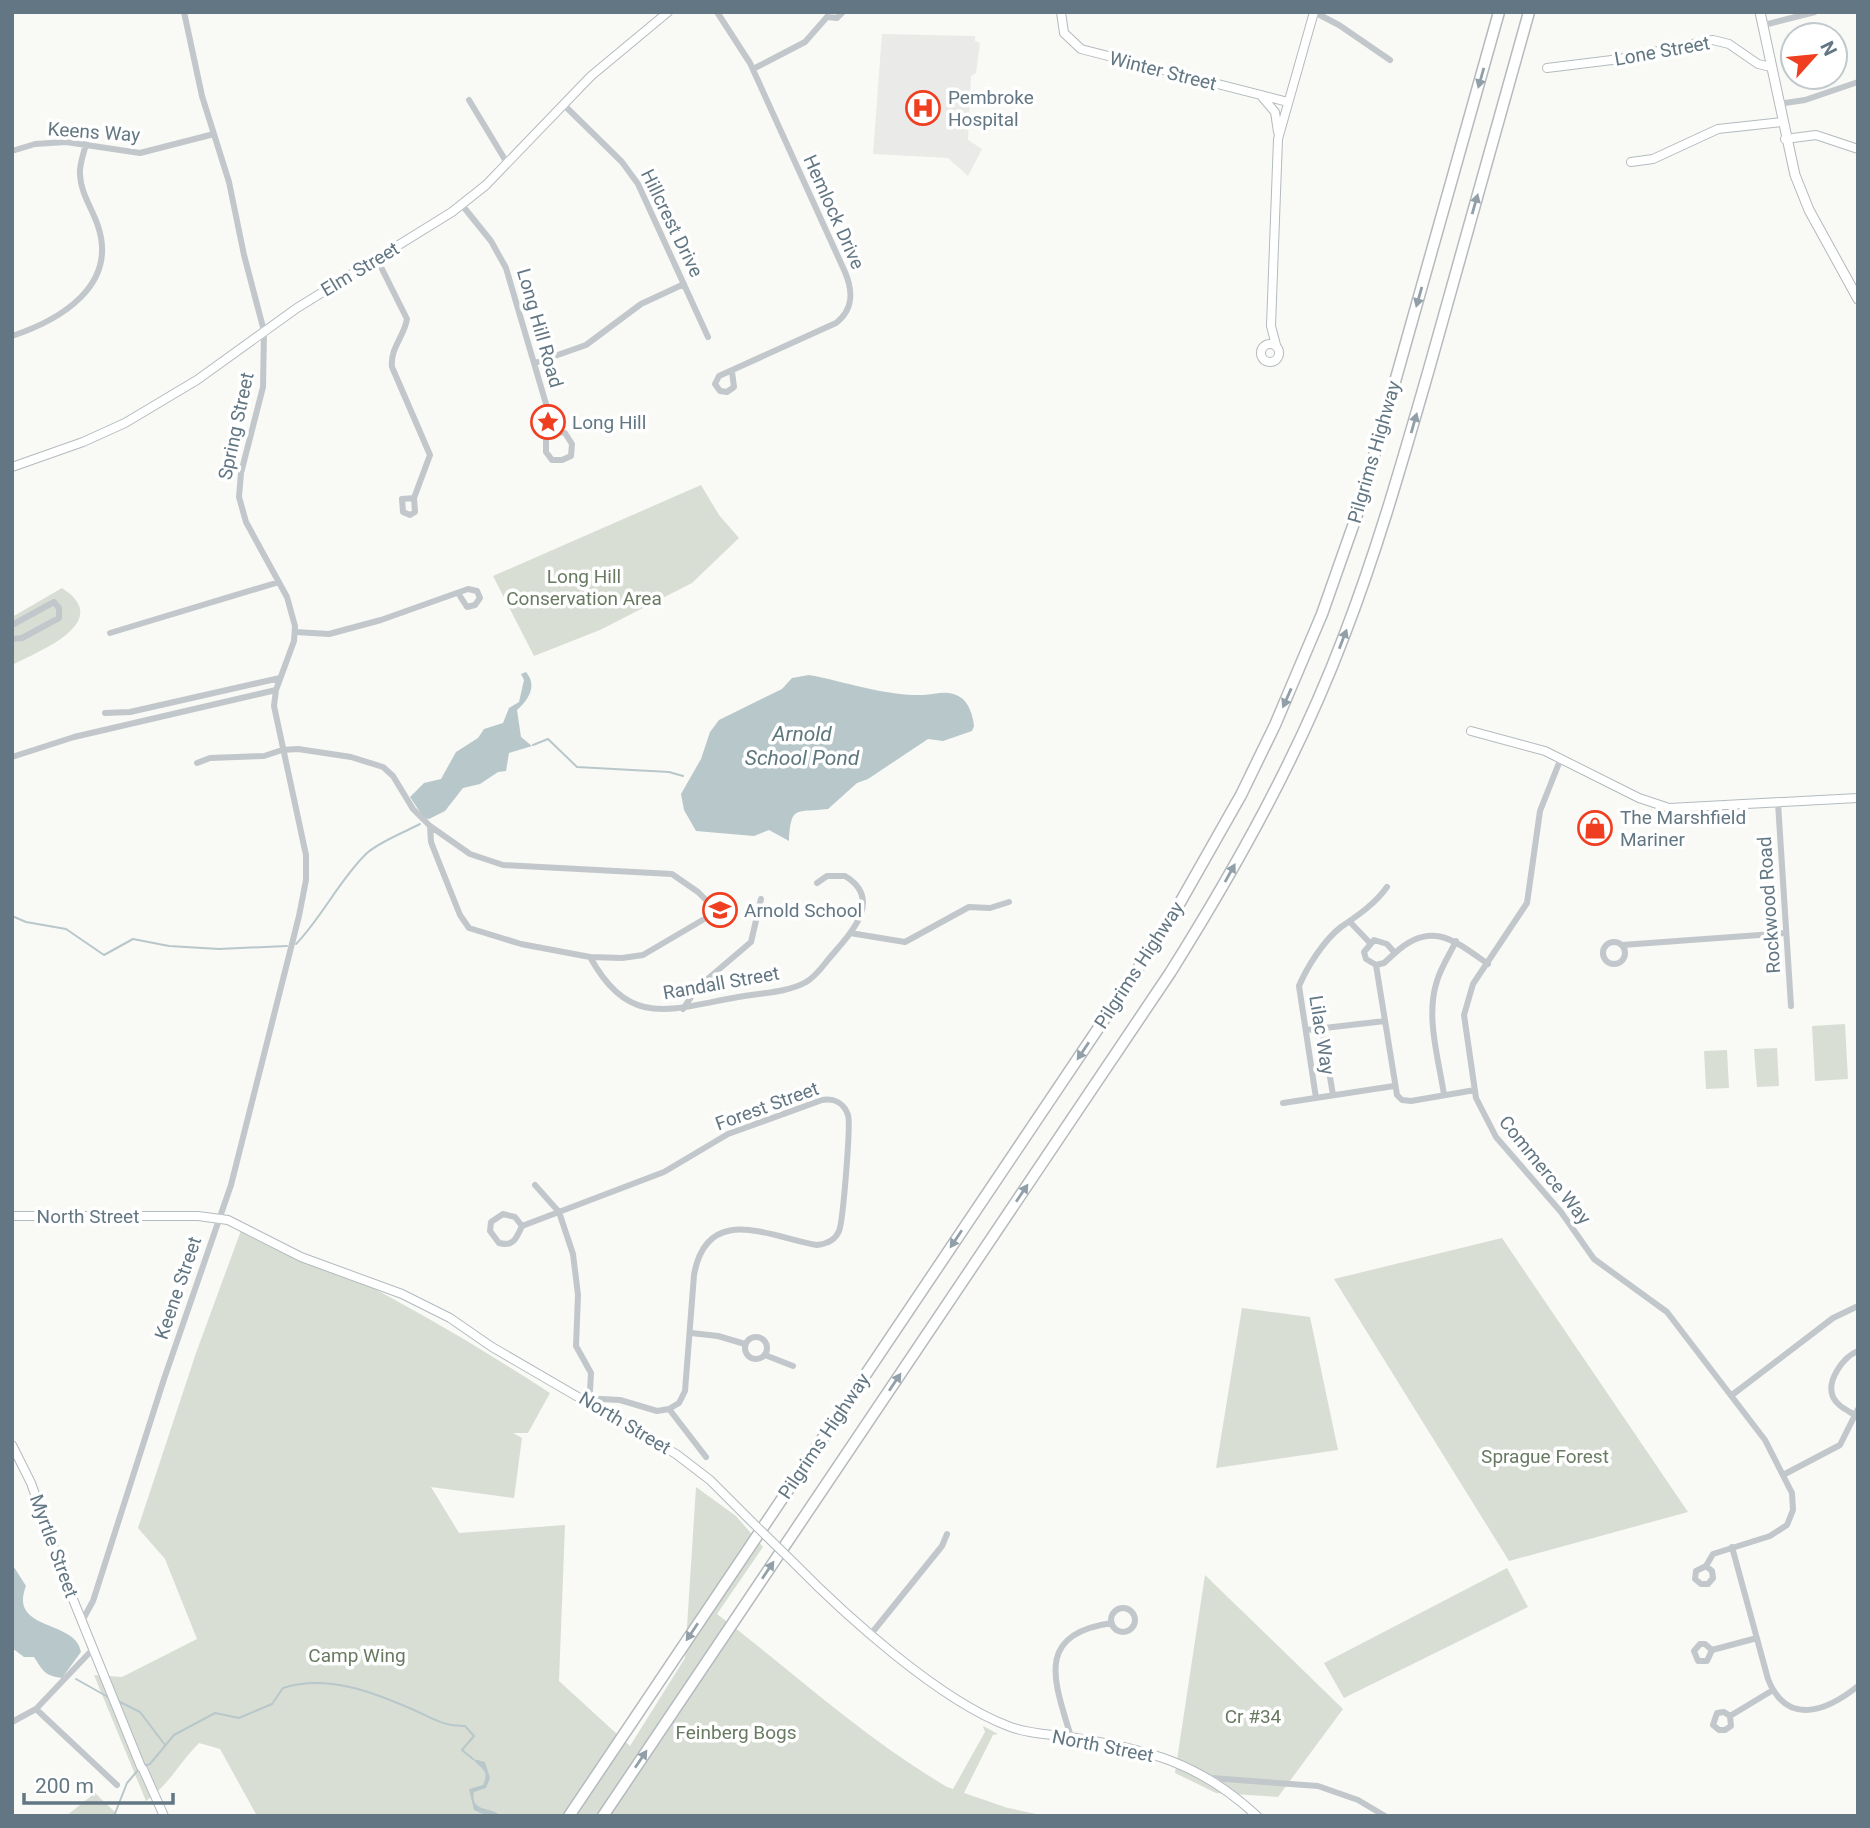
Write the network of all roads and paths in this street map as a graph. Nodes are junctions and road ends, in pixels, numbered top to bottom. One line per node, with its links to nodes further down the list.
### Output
1 (184, 12): 24 (street, Spring Street)
2 (667, 12): 21 (street, Elm Street)
3 (718, 12): 16 (street, Hemlock Drive)
4 (843, 12): 11 (street)
5 (1061, 12): 18 (street, Winter Street)
6 (1314, 12): 13 (street); 20 (street)
7 (1499, 12): 126 (highway, Pilgrims Highway, one-way to 126)
8 (1529, 12): 127 (highway, Pilgrims Highway, one-way to 8)
9 (1760, 12): 12 (main road)
10 (1815, 12): 12 (street)
11 (826, 15): 16 (street)
12 (1763, 25): 14 (main road)
13 (1390, 60)
14 (1771, 67): 15 (street, Lone Street); 22 (main road)
15 (1547, 68)
16 (753, 69): 43 (street, Hemlock Drive)
17 (1858, 82): 22 (street)
18 (1260, 96): 20 (street, Winter Street); 25 (street)
19 (469, 100): 31 (street)
20 (1288, 102): 25 (street)
21 (563, 103): 31 (street, Elm Street); 34 (street, Hillcrest Drive)
22 (1778, 104): 23 (main road)
23 (1782, 122): 26 (main road); 30 (street)
24 (214, 134): 27 (street, Keens Way); 37 (street, Spring Street)
25 (1278, 139): 36 (street)
26 (1785, 139): 28 (street); 35 (main road)
27 (86, 143): 29 (street, Keens Way); 38 (street)
28 (1858, 149)
29 (12, 150)
30 (1631, 162)
31 (507, 163): 32 (street, Elm Street)
32 (462, 205): 33 (street, Elm Street); 42 (street, Long Hill Road)
33 (377, 259): 37 (street, Elm Street); 46 (street)
34 (684, 284): 39 (street, Hillcrest Drive); 42 (street)
35 (1858, 299)
36 (1271, 326): 40 (street); 41 (street)
37 (264, 331): 45 (street, Elm Street); 47 (street, Spring Street)
38 (12, 336)
39 (708, 337)
40 (1264, 345): 41 (street); 41 (street)
41 (1276, 345)
42 (535, 363): 44 (street, Long Hill Road)
43 (732, 372)
44 (554, 431): 44 (street, Long Hill Road)
45 (12, 467)
46 (414, 498)
47 (279, 582): 50 (street, Spring Street); 51 (street)
48 (458, 593): 50 (street)
49 (12, 625): 52 (street)
50 (295, 632): 53 (street, Spring Street)
51 (110, 633)
52 (12, 639)
53 (280, 678): 54 (street, Spring Street); 55 (street)
54 (276, 691): 57 (street, Spring Street); 58 (street)
55 (105, 713)
56 (1471, 731): 59 (street)
57 (282, 750): 60 (street); 63 (street); 76 (street, Spring Street)
58 (12, 757)
59 (1561, 758): 62 (street); 77 (street, Commerce Way)
60 (197, 763)
61 (1858, 798): 62 (street)
62 (1778, 803): 70 (street, Rockwood Road)
63 (430, 826): 75 (street); 75 (street)
64 (817, 883): 69 (street, Randall Street)
65 (1387, 887): 68 (street, Lilac Way)
66 (761, 899): 80 (street)
67 (1009, 902): 69 (street)
68 (1351, 923): 72 (street); 83 (street, Lilac Way)
69 (850, 933): 80 (street, Randall Street)
70 (1786, 933): 73 (street); 79 (street, Rockwood Road)
71 (1456, 941): 74 (street); 77 (street); 87 (street)
72 (1369, 942): 74 (street); 78 (street)
73 (1622, 945)
74 (1395, 953): 78 (street)
75 (590, 957): 80 (street, Randall Street)
76 (288, 960): 93 (street, Keene Street)
77 (1488, 964): 85 (street, Commerce Way)
78 (1377, 965): 81 (street)
79 (1791, 1006)
80 (683, 1009)
81 (1385, 1021): 82 (street); 84 (street)
82 (1322, 1029): 83 (street); 86 (street)
83 (1307, 1030): 88 (street, Lilac Way)
84 (1394, 1086): 86 (street); 87 (street)
85 (1475, 1090): 87 (street); 101 (street, Commerce Way)
86 (1333, 1095): 88 (street)
87 (1444, 1096)
88 (1316, 1098): 89 (street)
89 (1283, 1102)
90 (535, 1185): 91 (street)
91 (559, 1212): 94 (street, Forest Street); 96 (street, Forest Street); 102 (street)
92 (12, 1216): 93 (street, North Street)
93 (219, 1217): 102 (street, North Street); 111 (street, Keene Street)
94 (522, 1226): 94 (street, Forest Street)
95 (1858, 1306): 101 (street)
96 (691, 1333): 97 (street); 103 (street, Forest Street)
97 (745, 1345): 99 (street); 99 (street)
98 (1858, 1351): 104 (street)
99 (765, 1355): 100 (street)
100 (793, 1366)
101 (1732, 1395): 107 (street, Commerce Way)
102 (582, 1398): 103 (street); 113 (street, North Street, bridge)
103 (669, 1409): 106 (street)
104 (1856, 1412): 107 (street)
105 (12, 1445): 111 (street, Myrtle Street)
106 (706, 1457)
107 (1783, 1475): 109 (street, Commerce Way)
108 (947, 1534): 113 (street)
109 (1732, 1547): 110 (street); 114 (street)
110 (1706, 1566)
111 (82, 1621): 115 (street, Myrtle Street)
112 (1112, 1623): 122 (street)
113 (871, 1634): 122 (street, North Street)
114 (1757, 1638): 116 (street); 118 (street)
115 (93, 1648): 119 (street); 125 (street, Myrtle Street)
116 (1712, 1650)
117 (1858, 1686): 118 (street)
118 (1773, 1690): 120 (street)
119 (36, 1709): 121 (street); 124 (street)
120 (1730, 1716)
121 (12, 1722)
122 (1071, 1737): 123 (street, North Street)
123 (1211, 1778): 128 (street, North Street); 129 (street)
124 (117, 1785)
125 (164, 1816)
126 (569, 1816)
127 (603, 1816)
128 (1257, 1816)
129 (1385, 1816)

